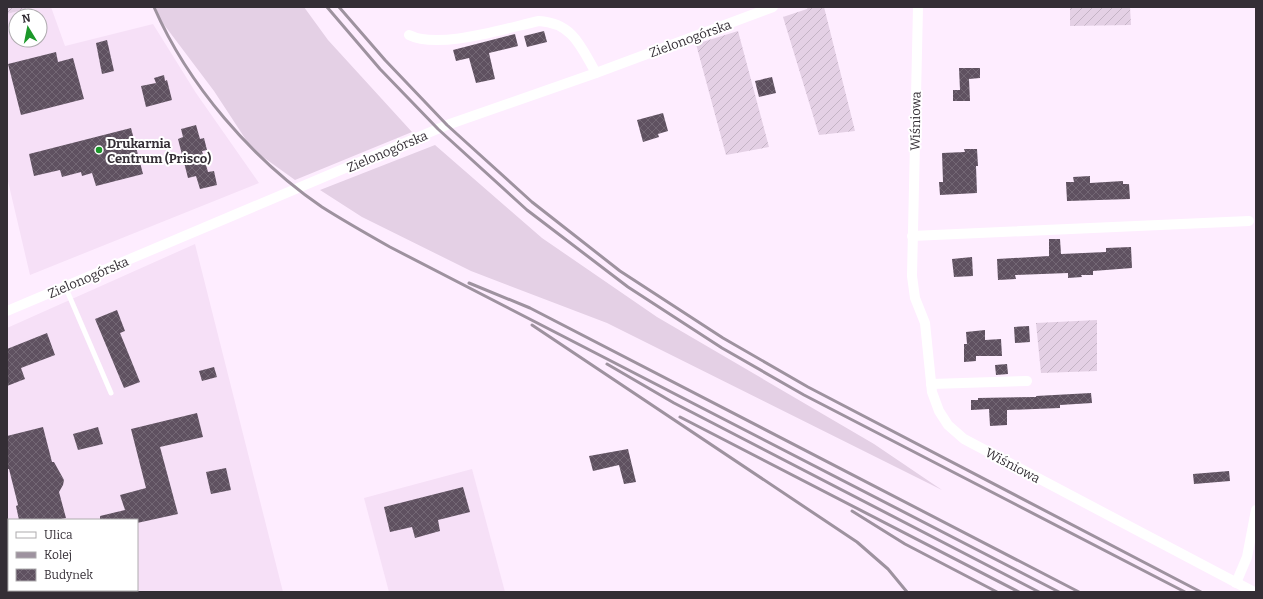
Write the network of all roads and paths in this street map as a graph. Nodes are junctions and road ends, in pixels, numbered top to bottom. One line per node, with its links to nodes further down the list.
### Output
1 (773, 7): 4 (street, Zielonogórska)
2 (918, 7): 6 (street, Wiśniowa)
3 (409, 35): 4 (street)
4 (596, 73): 7 (street, Zielonogórska)
5 (1250, 221): 6 (street)
6 (912, 236): 10 (street, Wiśniowa)
7 (65, 286): 8 (street, Zielonogórska); 11 (lane)
8 (7, 311)
9 (1027, 381): 10 (street)
10 (931, 384): 13 (street, Wiśniowa)
11 (111, 392)
12 (1256, 510): 13 (street)
13 (1236, 583): 14 (street, Wiśniowa)
14 (1254, 592)

